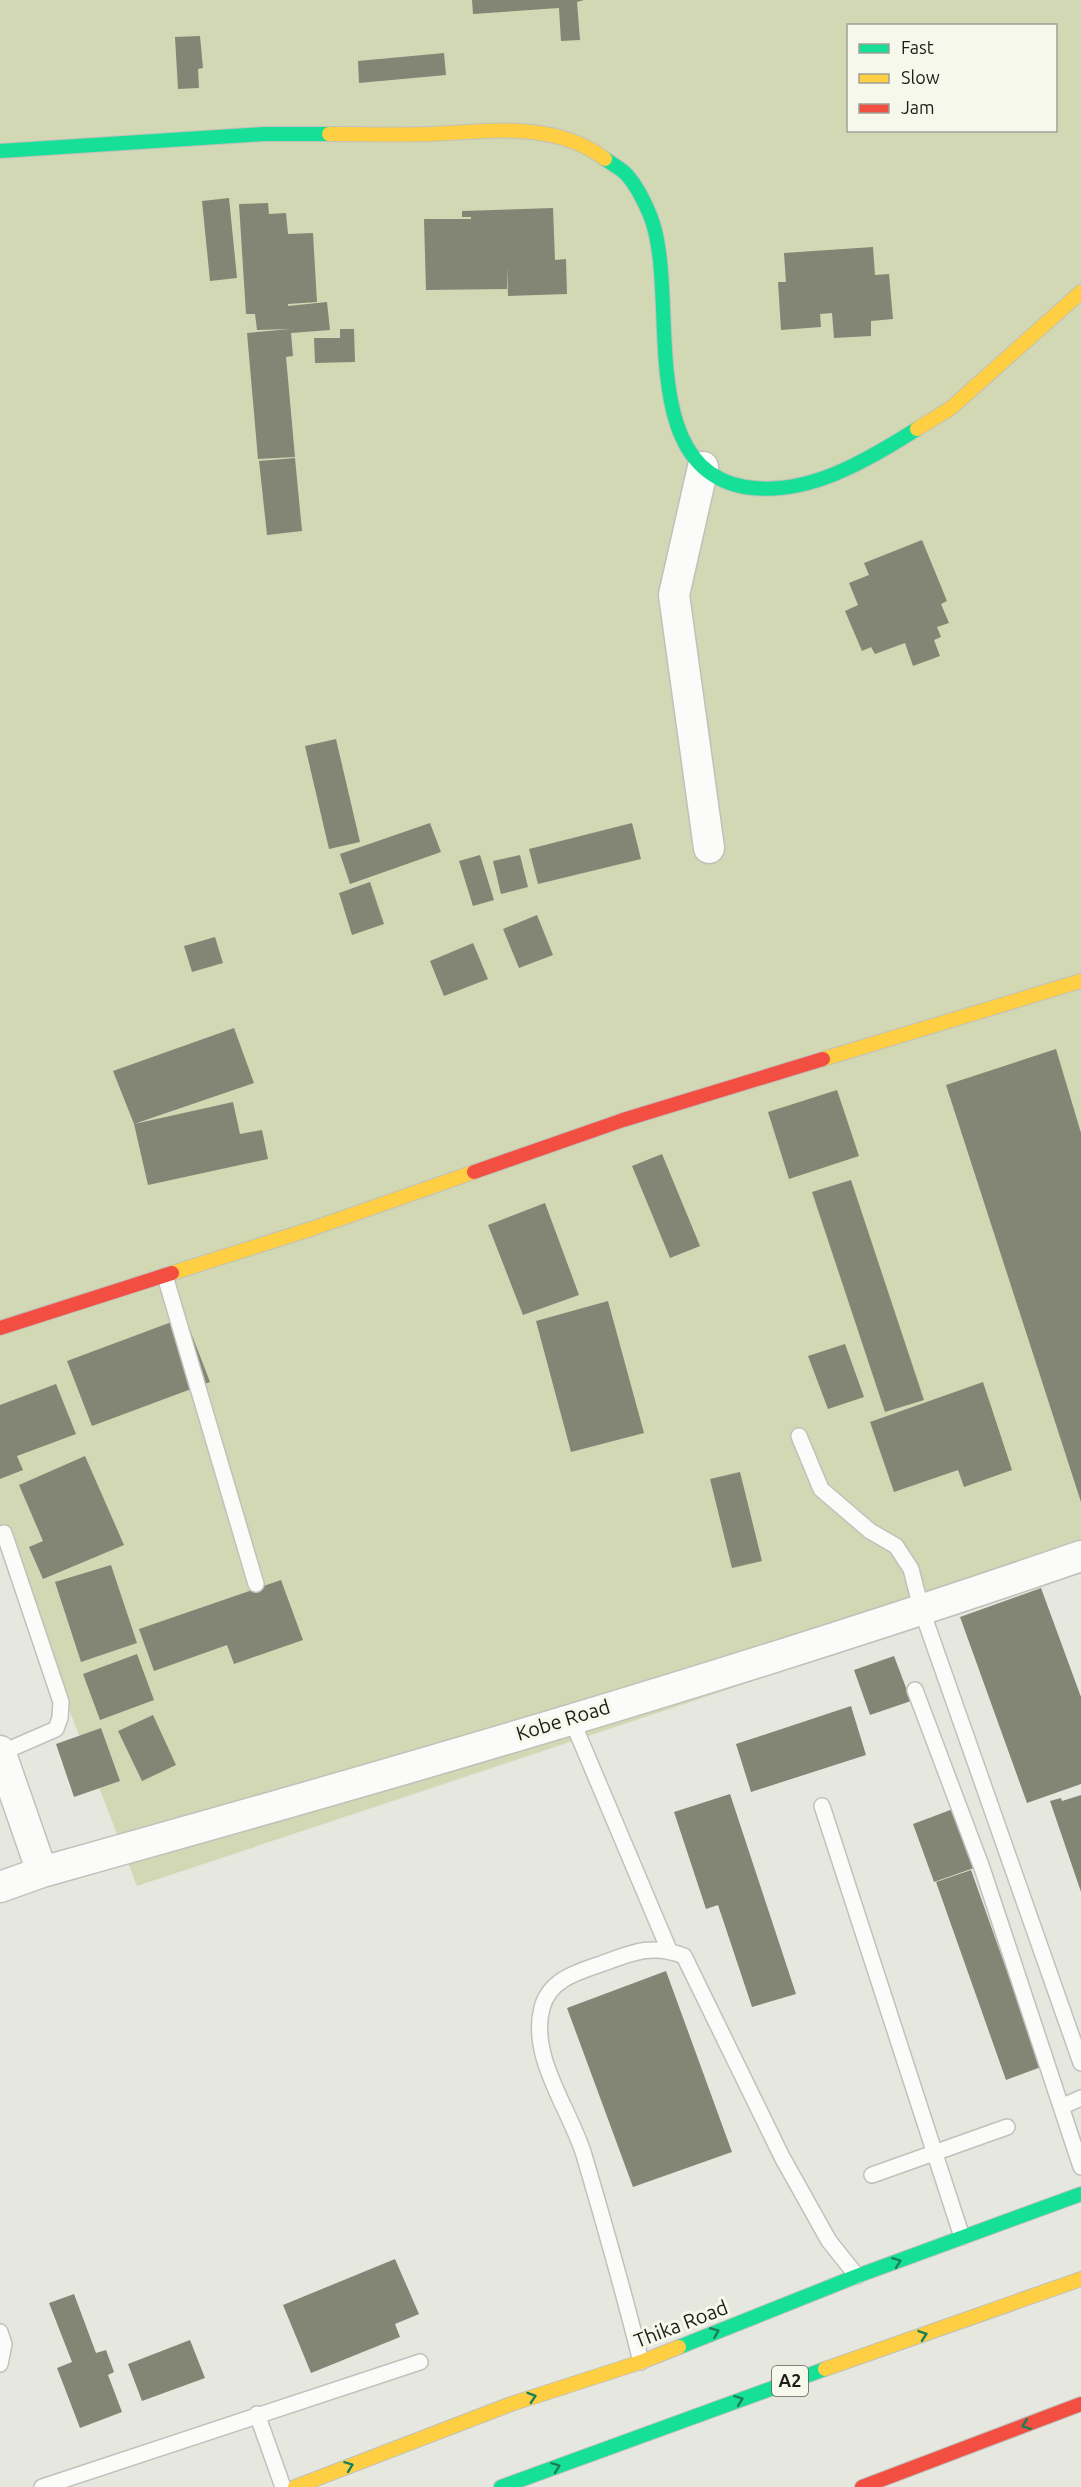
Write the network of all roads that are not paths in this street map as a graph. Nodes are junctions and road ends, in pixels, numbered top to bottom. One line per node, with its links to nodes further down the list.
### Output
1 (0, 151): 3 (main road)
2 (1081, 292): 3 (main road)
3 (703, 467): 4 (street)
4 (709, 848)
5 (1081, 981): 6 (main road)
6 (165, 1276): 7 (main road); 11 (lane)
7 (0, 1328)
8 (799, 1436): 12 (lane)
9 (4, 1533): 15 (lane)
10 (1081, 1556): 12 (street, Kobe Road)
11 (256, 1584)
12 (921, 1608): 14 (street, Kobe Road); 20 (lane)
13 (915, 1690): 22 (lane)
14 (571, 1718): 17 (street, Kobe Road); 19 (lane)
15 (0, 1752): 17 (street)
16 (822, 1806): 24 (lane)
17 (42, 1872): 18 (street, Kobe Road)
18 (0, 1887)
19 (669, 1950): 29 (lane); 33 (lane)
20 (1081, 2063)
21 (1081, 2098): 22 (lane)
22 (1061, 2107): 25 (lane)
23 (1007, 2127): 24 (lane)
24 (935, 2154): 26 (lane); 28 (lane)
25 (1081, 2168)
26 (872, 2175)
27 (1081, 2194): 28 (main road, Thika Road)
28 (962, 2237): 29 (main road, Thika Road, one-way to 28)
29 (857, 2276): 33 (main road, Thika Road, one-way to 29)
30 (1081, 2279): 40 (main road, A2, one-way to 30)
31 (0, 2332): 34 (lane)
32 (420, 2362): 36 (lane)
33 (641, 2362): 39 (main road, Thika Road, one-way to 33)
34 (0, 2364)
35 (1081, 2404): 41 (main road, one-way to 41)
36 (257, 2414): 37 (lane); 38 (lane)
37 (42, 2487)
38 (283, 2487)
39 (295, 2487)
40 (501, 2487)
41 (862, 2487)

